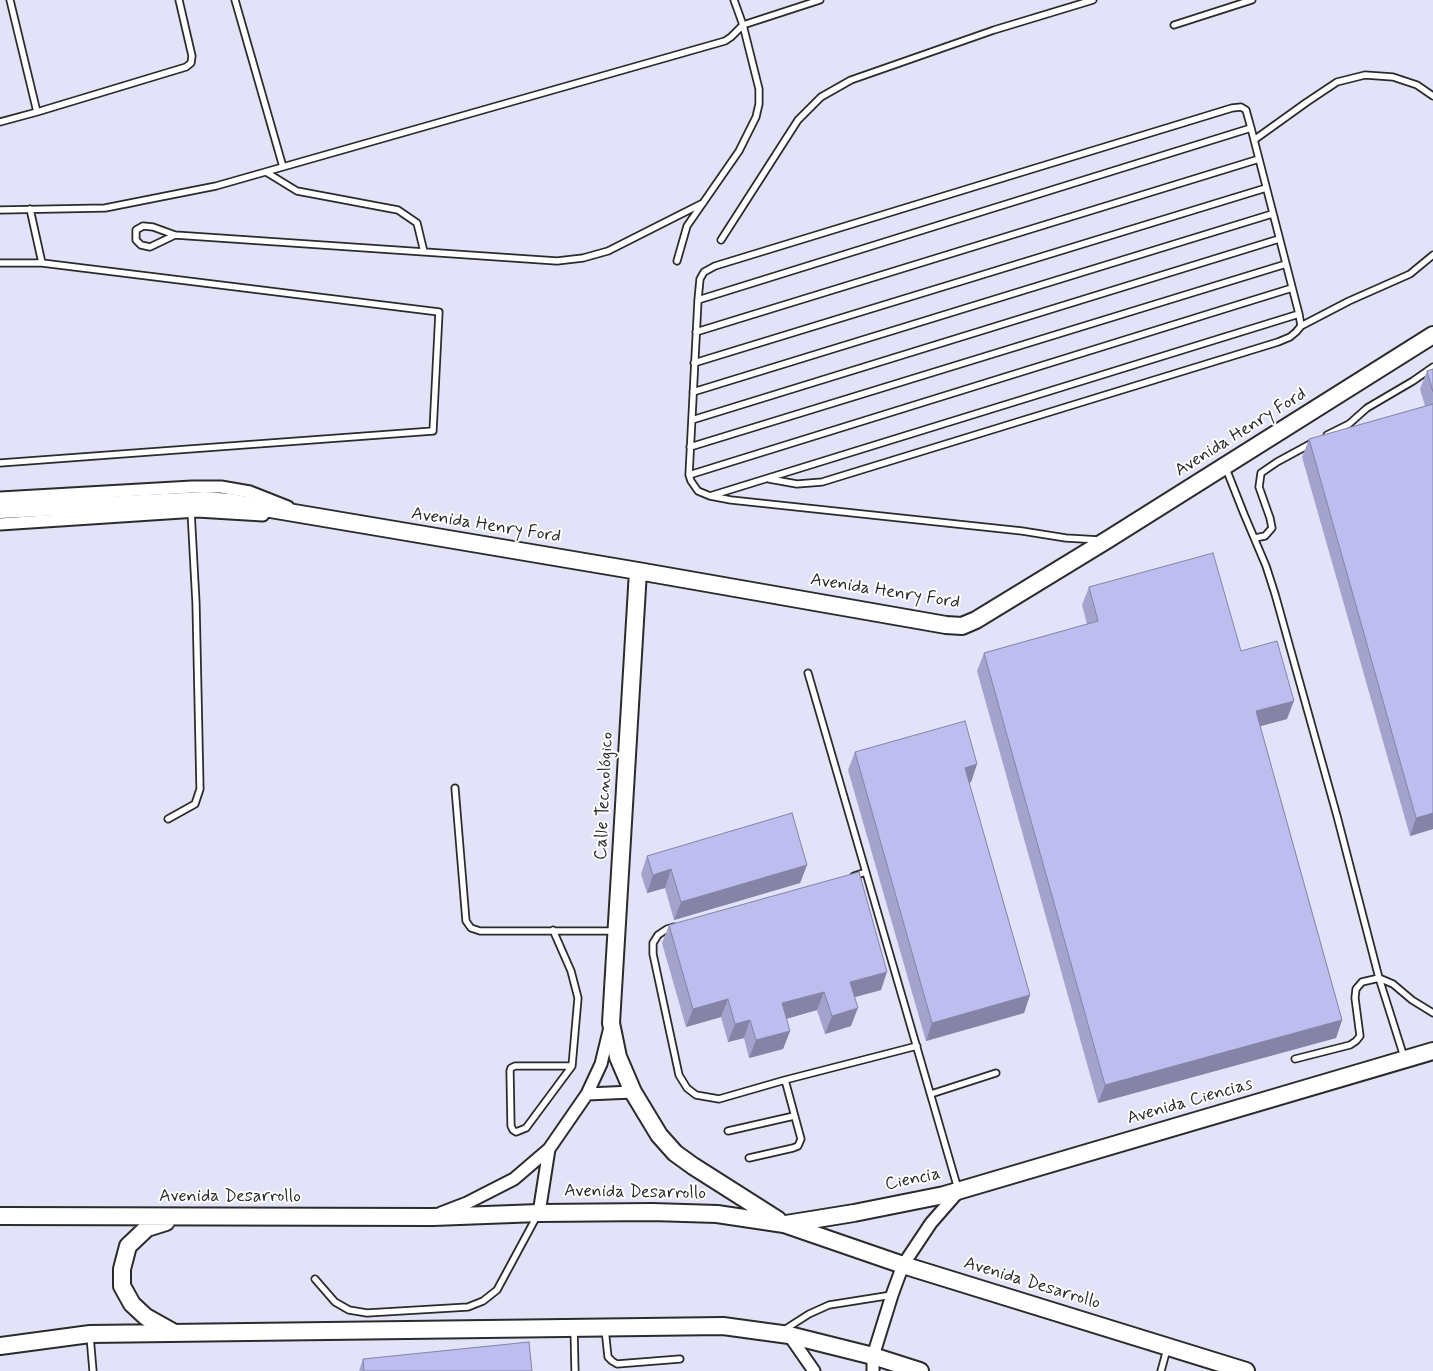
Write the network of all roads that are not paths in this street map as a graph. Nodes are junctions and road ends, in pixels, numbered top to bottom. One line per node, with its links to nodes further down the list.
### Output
1 (10, 0): 11 (lane)
2 (179, 0): 11 (lane)
3 (235, 0): 16 (lane)
4 (734, 0): 8 (lane)
5 (820, 0): 8 (lane)
6 (1094, 0): 25 (lane)
7 (1252, 0): 9 (lane)
8 (743, 25): 16 (lane); 19 (lane)
9 (1174, 25)
10 (1433, 96): 14 (lane)
11 (37, 112): 12 (lane)
12 (0, 122)
13 (1251, 128): 14 (lane); 33 (lane); 33 (lane)
14 (1254, 140): 15 (lane)
15 (1258, 159): 18 (lane); 36 (lane)
16 (283, 167): 17 (lane)
17 (266, 172): 20 (lane); 26 (lane)
18 (1266, 188): 22 (lane); 38 (lane)
19 (703, 202): 26 (lane); 28 (lane)
20 (30, 209): 21 (lane); 30 (lane)
21 (0, 210)
22 (1272, 214): 24 (lane); 40 (lane)
23 (175, 235): 23 (lane); 26 (lane)
24 (1279, 239): 31 (lane); 41 (lane)
25 (721, 240)
26 (424, 252)
27 (1433, 255): 35 (lane)
28 (677, 261)
29 (0, 262): 30 (lane)
30 (42, 264): 45 (lane)
31 (1286, 264): 32 (lane); 44 (lane)
32 (1292, 288): 34 (lane); 47 (lane)
33 (698, 300): 36 (lane)
34 (1299, 314): 35 (lane); 48 (lane)
35 (1300, 326): 48 (lane)
36 (696, 332): 38 (lane)
37 (1433, 335): 46 (street, Avenida Henry Ford)
38 (694, 363): 40 (lane)
39 (1433, 367): 42 (lane)
40 (693, 392): 41 (lane)
41 (692, 420): 44 (lane)
42 (1323, 437)
43 (1314, 441): 55 (lane)
44 (690, 448): 47 (lane)
45 (0, 463)
46 (1225, 466): 55 (lane); 56 (street, Avenida Henry Ford)
47 (689, 475): 49 (lane)
48 (769, 479): 49 (lane)
49 (710, 496): 56 (lane)
50 (0, 498): 53 (street, Avenida Henry Ford)
51 (0, 510): 53 (street, Avenida Henry Ford)
52 (191, 511): 53 (street, Avenida Henry Ford); 54 (street, Avenida Henry Ford); 60 (lane)
53 (315, 518): 57 (street, Avenida Henry Ford)
54 (0, 524)
55 (1255, 538): 66 (lane)
56 (1107, 540): 57 (street, Avenida Henry Ford)
57 (638, 571): 65 (street, Calle Tecnológico)
58 (808, 673): 61 (lane)
59 (454, 788): 64 (lane)
60 (168, 819)
61 (866, 872): 62 (lane); 69 (lane)
62 (847, 878)
63 (677, 926): 75 (lane)
64 (553, 930): 65 (lane); 73 (lane)
65 (616, 931): 68 (street, Calle Tecnológico)
66 (1379, 978): 67 (lane); 71 (lane); 72 (lane)
67 (1433, 1013)
68 (611, 1023): 76 (street, Calle Tecnológico); 77 (street, Calle Tecnológico)
69 (917, 1046): 75 (lane); 78 (lane)
70 (1433, 1051): 72 (street, Avenida Ciencias)
71 (1296, 1059)
72 (1405, 1059): 83 (street, Avenida Ciencias)
73 (572, 1066): 73 (lane)
74 (996, 1073): 78 (lane)
75 (785, 1080): 79 (lane)
76 (633, 1092): 77 (street); 88 (street, Calle Tecnológico)
77 (587, 1094): 81 (street, Calle Tecnológico)
78 (931, 1094): 83 (lane)
79 (794, 1116): 80 (lane); 82 (lane)
80 (728, 1131)
81 (549, 1149): 84 (street, Calle Tecnológico); 87 (street, Calle Tecnológico)
82 (749, 1158)
83 (959, 1191): 88 (street, Ciencia); 89 (street, Ciencia)
84 (538, 1213): 87 (street, Avenida Desarrollo); 88 (street, Avenida Desarrollo); 90 (lane)
85 (0, 1216): 86 (street, Avenida Desarrollo)
86 (180, 1217): 87 (street, Avenida Desarrollo); 94 (street)
87 (433, 1217)
88 (784, 1224): 89 (street, Avenida Desarrollo)
89 (903, 1265): 91 (street, Ciencia); 98 (street, Avenida Desarrollo)
90 (315, 1280)
91 (892, 1295): 96 (lane); 100 (street, Ciencia)
92 (604, 1327): 93 (street); 96 (street); 99 (lane)
93 (574, 1328): 94 (street); 102 (lane)
94 (173, 1332): 95 (street)
95 (90, 1334): 97 (street); 101 (lane)
96 (784, 1334): 100 (street); 103 (street)
97 (0, 1346)
98 (1167, 1347): 105 (lane); 106 (street, Avenida Desarrollo)
99 (680, 1360)
100 (873, 1364): 104 (street)
101 (93, 1371)
102 (575, 1371)
103 (814, 1371)
104 (920, 1371)
105 (1161, 1371)
106 (1246, 1371)

